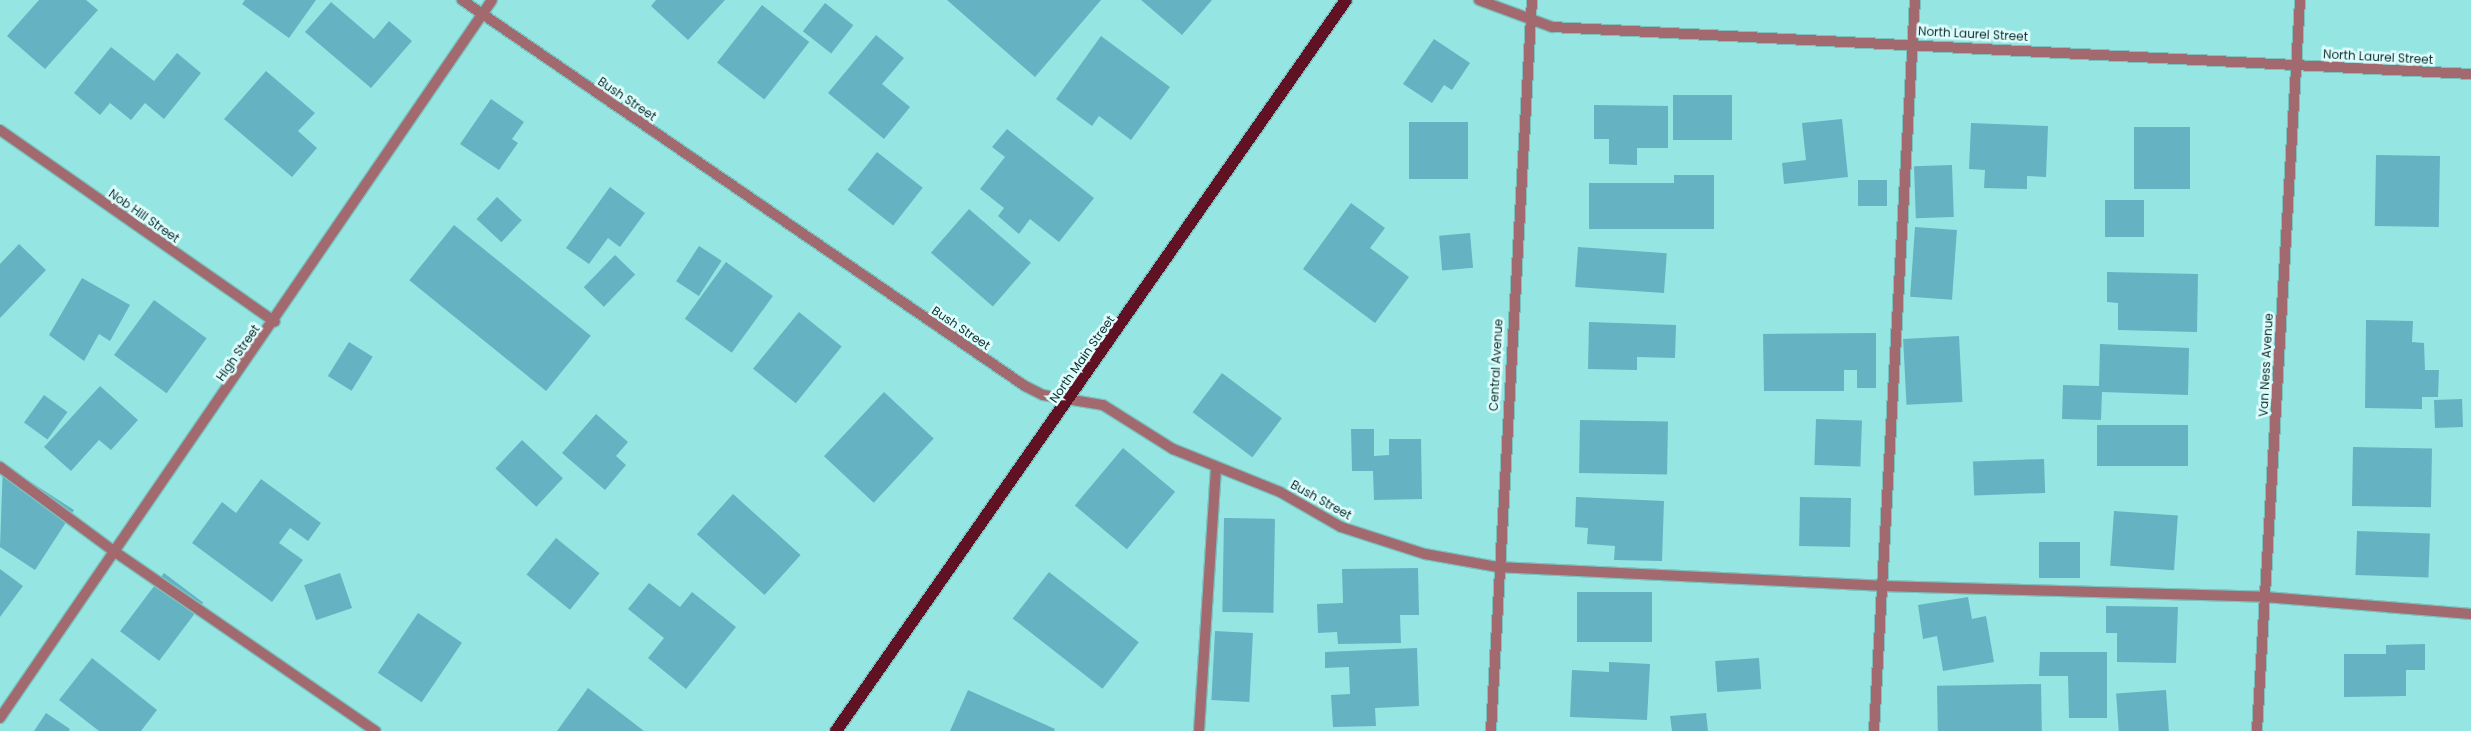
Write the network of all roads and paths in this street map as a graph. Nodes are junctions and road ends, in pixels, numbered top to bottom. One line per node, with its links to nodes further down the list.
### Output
1 (462, 0): 8 (street, Bush Street)
2 (492, 0): 8 (street, High Street)
3 (1346, 0): 15 (main road, North Main Street)
4 (1479, 0): 9 (street, North Laurel Street)
5 (1532, 0): 9 (street, Central Avenue)
6 (1915, 0): 10 (street)
7 (2300, 0): 11 (street, Van Ness Avenue)
8 (482, 15): 14 (street, High Street); 15 (street, Bush Street)
9 (1530, 21): 10 (street, North Laurel Street); 19 (street, Central Avenue)
10 (1912, 43): 11 (street, North Laurel Street); 20 (street)
11 (2296, 65): 12 (street, North Laurel Street); 21 (street, Van Ness Avenue)
12 (2471, 74)
13 (0, 130): 14 (street, Nob Hill Street)
14 (275, 322): 18 (street, High Street)
15 (1072, 399): 17 (street, Bush Street); 25 (main road, North Main Street)
16 (0, 467): 18 (street)
17 (1216, 470): 19 (street, Bush Street); 26 (street)
18 (115, 552): 23 (street, High Street); 24 (street)
19 (1497, 567): 20 (street, Bush Street); 27 (street, Central Avenue)
20 (1881, 586): 21 (street, Bush Street); 28 (street)
21 (2265, 596): 22 (street, Bush Street); 29 (street, Van Ness Avenue)
22 (2471, 614)
23 (0, 718)
24 (375, 731)
25 (836, 731)
26 (1199, 731)
27 (1491, 731)
28 (1874, 731)
29 (2257, 731)

